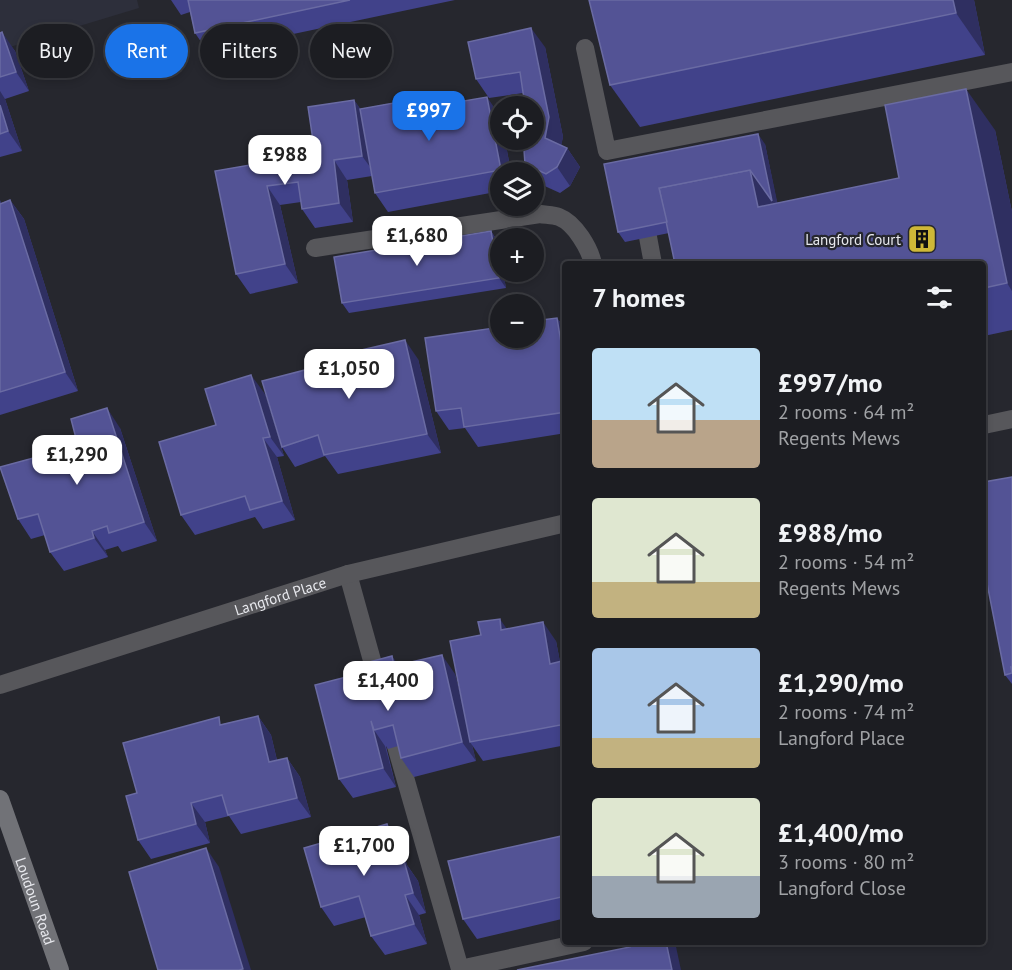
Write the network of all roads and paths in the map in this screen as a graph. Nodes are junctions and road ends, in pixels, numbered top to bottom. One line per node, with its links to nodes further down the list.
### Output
1 (585, 48): 2 (street)
2 (1012, 72)
3 (648, 237): 6 (street)
4 (315, 248): 5 (street)
5 (592, 261)
6 (652, 261)
7 (1012, 419): 8 (street)
8 (986, 425)
9 (562, 524): 10 (street, Langford Place)
10 (348, 574): 11 (street); 12 (street, Langford Place)
11 (378, 682)
12 (0, 685)
13 (396, 746): 15 (street)
14 (0, 799): 16 (street, Loudoun Road)
15 (570, 945)
16 (60, 970)

